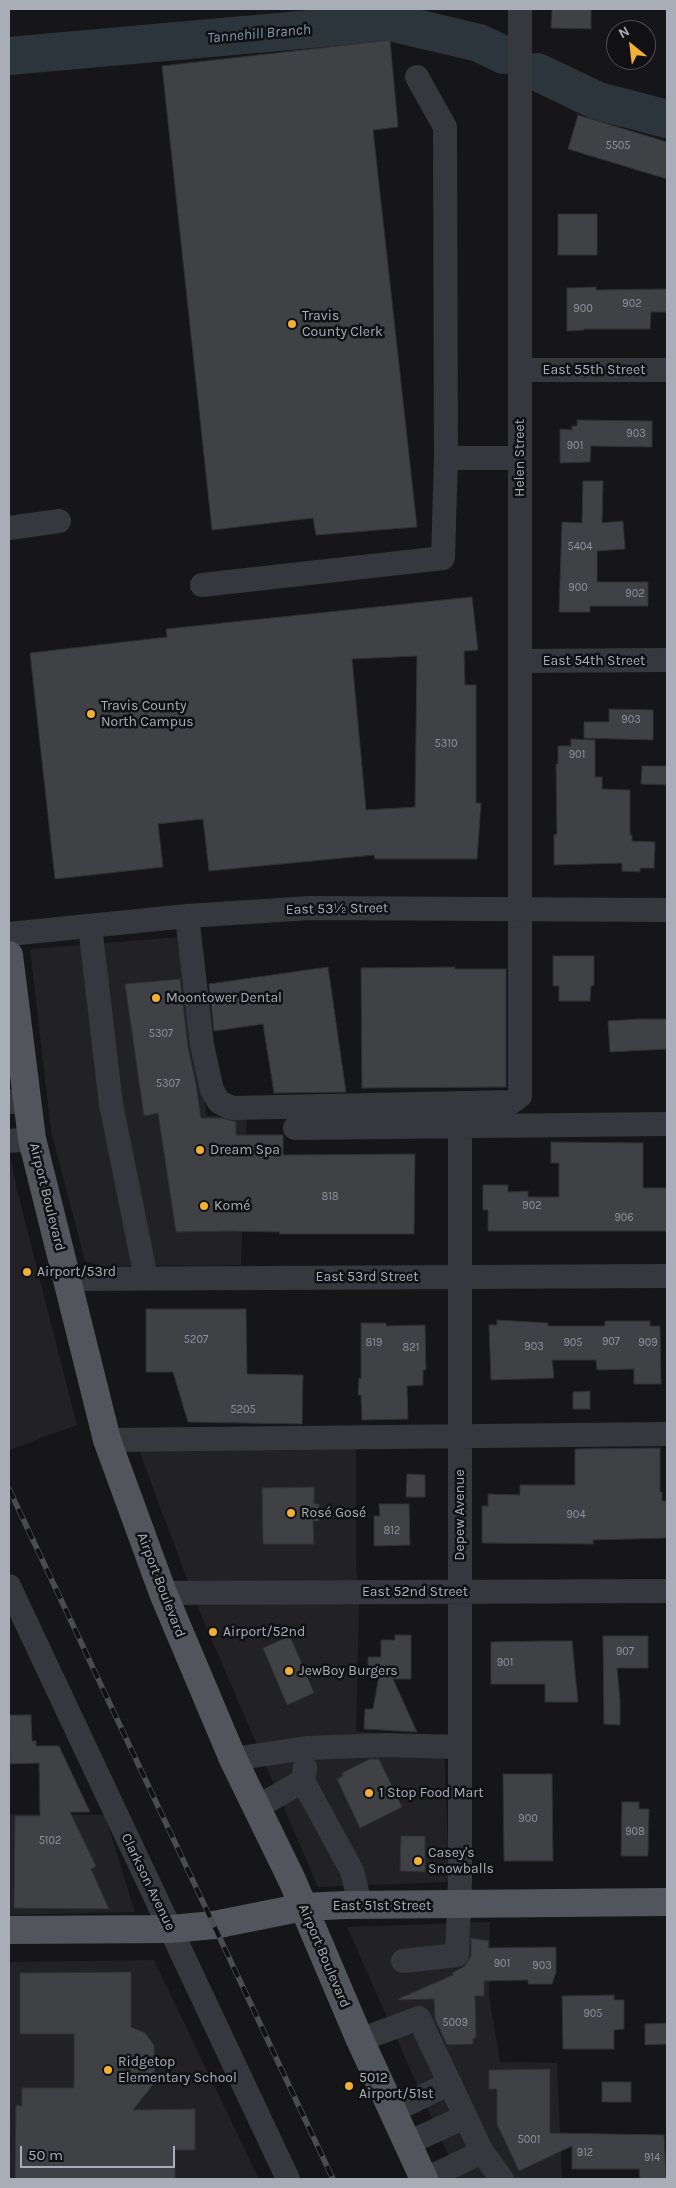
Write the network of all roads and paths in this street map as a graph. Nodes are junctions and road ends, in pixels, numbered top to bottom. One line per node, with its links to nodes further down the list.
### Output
1 (520, 9): 3 (street, Helen Street)
2 (418, 77): 5 (street)
3 (520, 370): 4 (street, East 55th Street); 6 (street, Helen Street)
4 (667, 370)
5 (446, 458): 6 (street); 9 (street)
6 (520, 458): 11 (street, Helen Street)
7 (59, 521): 8 (street)
8 (9, 528)
9 (202, 584)
10 (667, 660): 11 (street, East 54th Street)
11 (520, 661): 12 (street, Helen Street)
12 (519, 908): 13 (street, East 53½ Street); 14 (street, East 53½ Street); 14 (street, Helen Street)
13 (667, 910)
14 (187, 916): 15 (street, East 53½ Street)
15 (90, 926): 16 (street, East 53½ Street); 26 (street)
16 (9, 934)
17 (9, 956): 18 (main road, Airport Boulevard)
18 (14, 1034): 19 (main road, Airport Boulevard)
19 (18, 1101): 23 (main road, Airport Boulevard)
20 (667, 1124): 21 (street)
21 (460, 1126): 22 (street); 25 (street, Depew Avenue)
22 (295, 1128)
23 (20, 1140): 27 (main road, Airport Boulevard)
24 (667, 1276): 25 (street, East 53rd Street)
25 (460, 1277): 26 (street, East 53rd Street); 29 (street, Depew Avenue)
26 (146, 1278): 27 (street, East 53rd Street)
27 (68, 1279): 30 (main road, Airport Boulevard)
28 (667, 1434): 29 (street)
29 (460, 1436): 30 (street); 33 (street, Depew Avenue)
30 (107, 1440): 34 (main road, Airport Boulevard)
31 (9, 1586): 44 (street, Clarkson Avenue)
32 (667, 1591): 33 (street, East 52nd Street)
33 (460, 1592): 34 (street, East 52nd Street); 35 (street, Depew Avenue)
34 (163, 1593): 37 (main road, Airport Boulevard)
35 (460, 1747): 36 (street); 42 (street, Depew Avenue)
36 (307, 1748): 37 (street); 38 (street)
37 (233, 1759): 39 (main road, Airport Boulevard)
38 (303, 1781): 39 (street); 41 (street)
39 (257, 1808): 43 (main road, Airport Boulevard)
40 (667, 1902): 42 (main road, East 51st Street)
41 (360, 1904): 42 (main road, East 51st Street); 43 (main road, East 51st Street)
42 (460, 1905): 46 (street, Depew Avenue)
43 (304, 1907): 44 (main road, East 51st Street); 47 (main road, Airport Boulevard)
44 (170, 1929): 45 (main road, East 51st Street); 53 (street, Clarkson Avenue)
45 (9, 1930)
46 (403, 1961)
47 (360, 2040): 48 (street); 49 (main road, Airport Boulevard)
48 (450, 2083): 49 (street); 50 (street)
49 (393, 2111): 51 (main road, Airport Boulevard)
50 (465, 2117): 51 (street); 52 (street)
51 (408, 2143): 54 (main road, Airport Boulevard)
52 (482, 2152): 54 (street); 55 (street)
53 (288, 2179)
54 (425, 2179)
55 (502, 2179)

